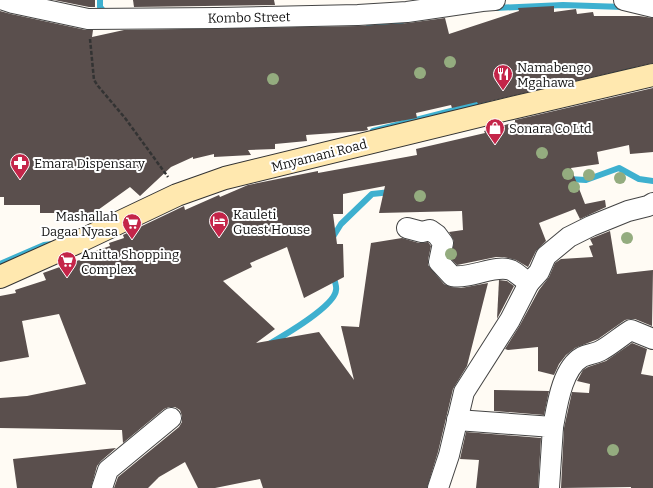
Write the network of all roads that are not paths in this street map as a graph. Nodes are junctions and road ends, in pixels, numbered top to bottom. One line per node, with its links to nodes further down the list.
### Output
1 (4, 0): 2 (street, Kombo Street)
2 (495, 0)
3 (624, 0): 4 (street)
4 (653, 7)
5 (653, 75): 8 (street, Mnyamani Road)
6 (653, 203): 9 (street)
7 (408, 228): 9 (street)
8 (0, 277)
9 (529, 283): 12 (street)
10 (653, 338): 13 (street)
11 (171, 418): 14 (street)
12 (457, 420): 13 (street); 15 (street)
13 (553, 427): 16 (street)
14 (102, 488)
15 (438, 488)
16 (549, 488)

